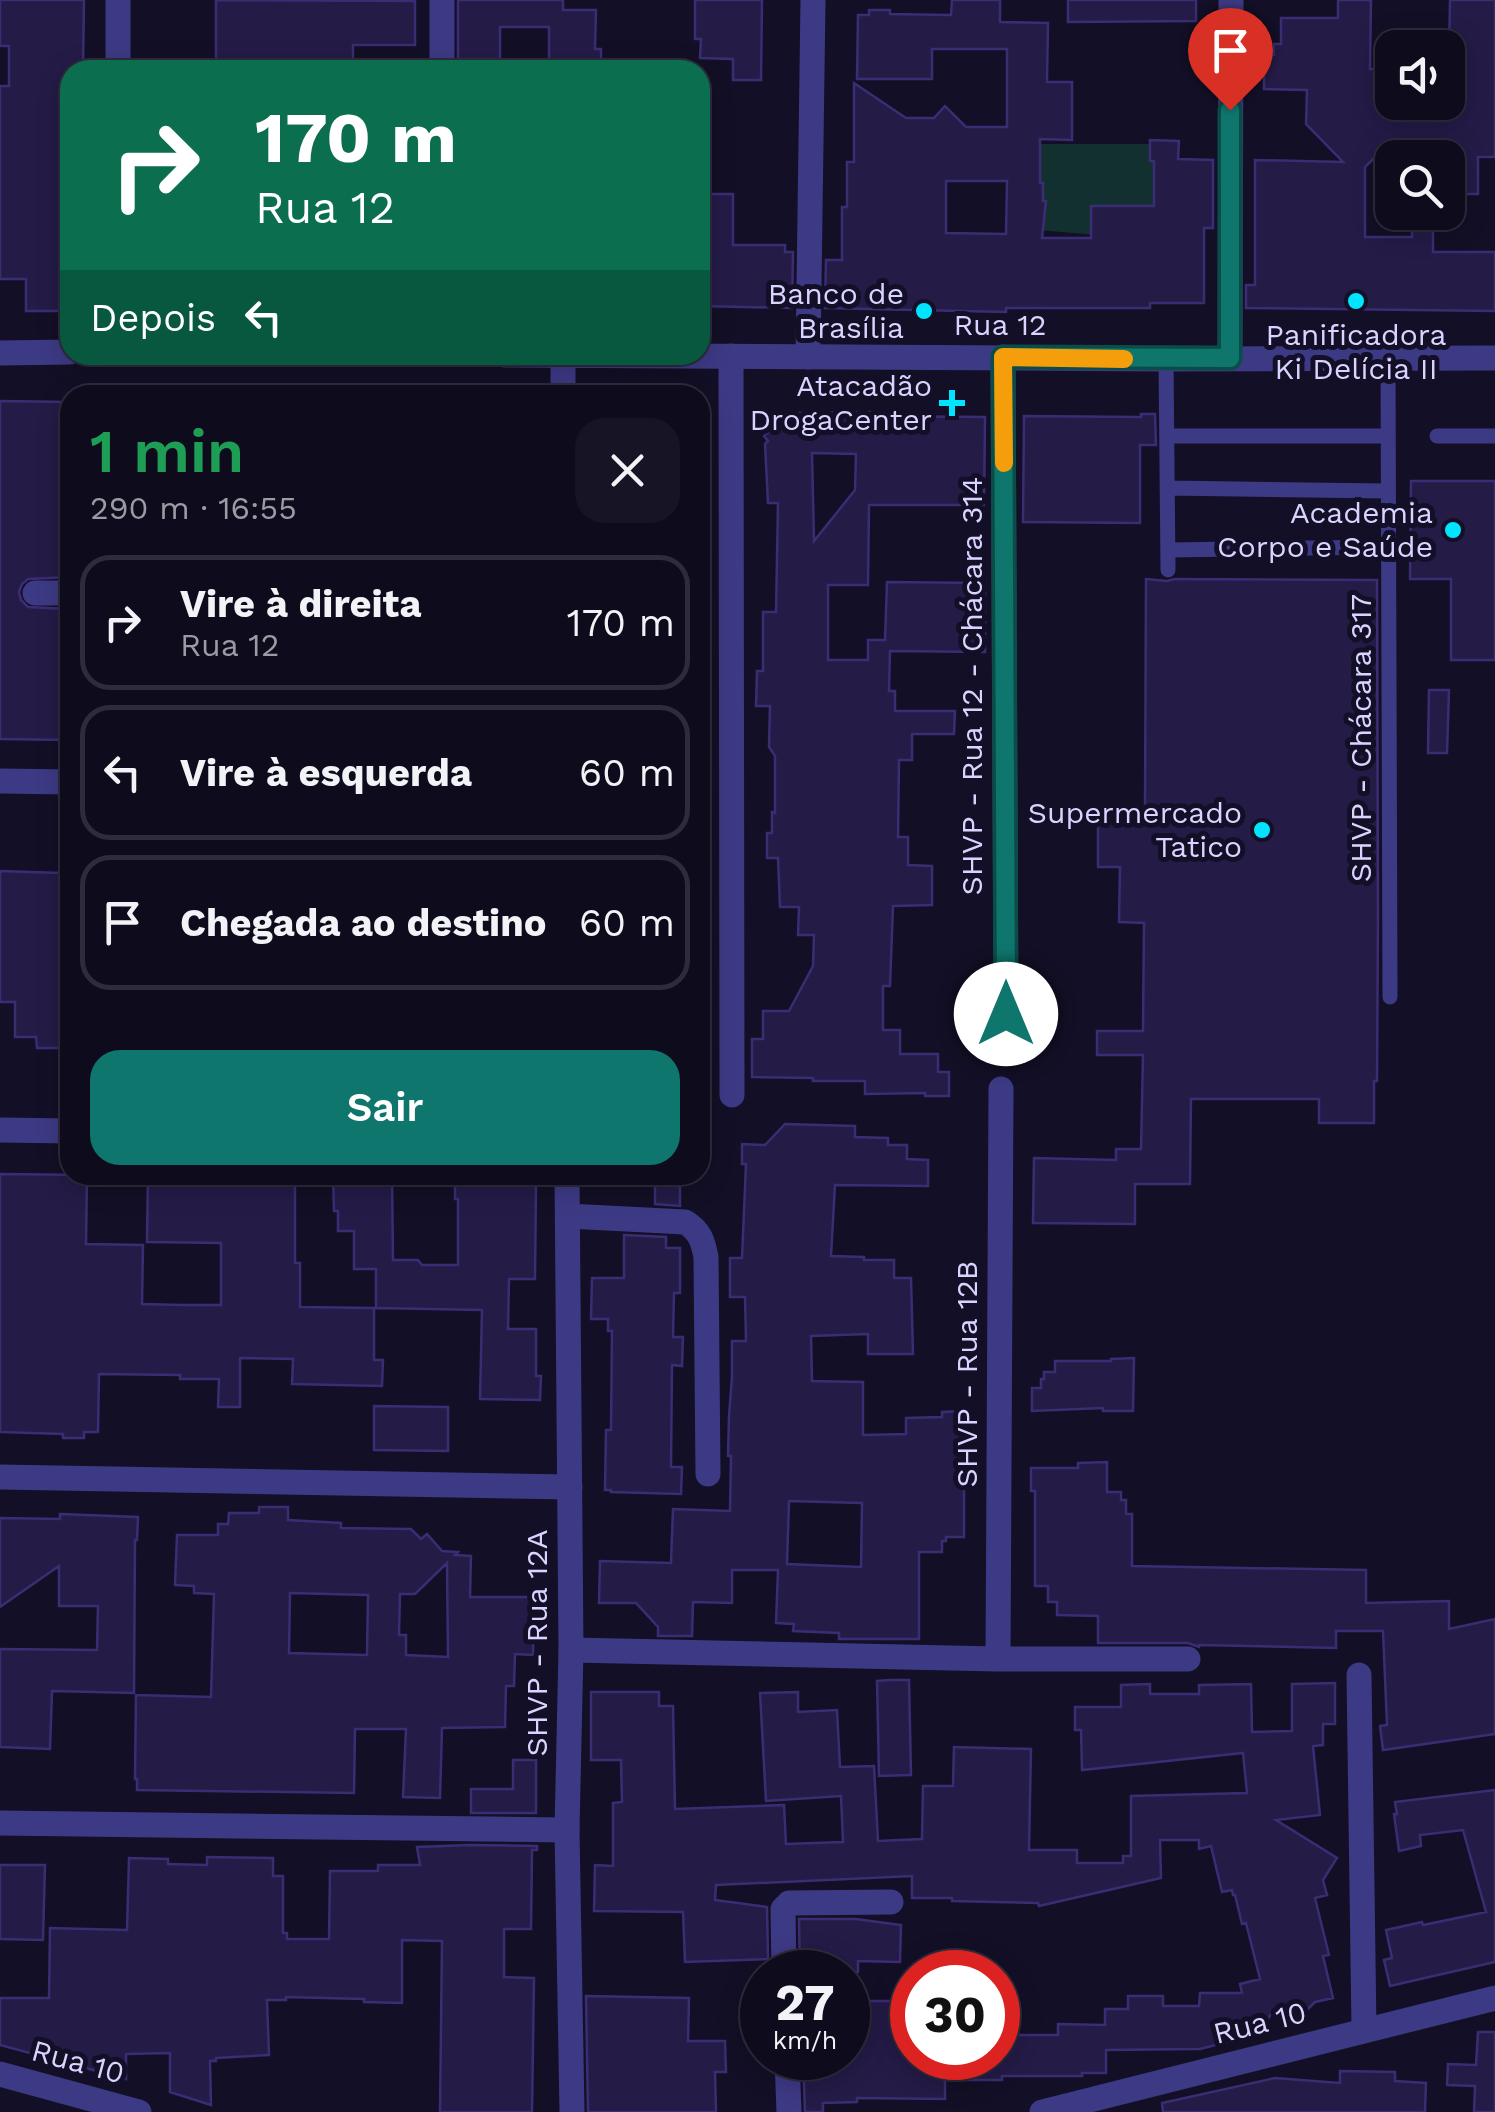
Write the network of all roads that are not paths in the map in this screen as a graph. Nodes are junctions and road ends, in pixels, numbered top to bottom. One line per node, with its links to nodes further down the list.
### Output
1 (118, 0): 5 (street)
2 (442, 0): 6 (street)
3 (812, 0): 11 (street)
4 (1231, 0): 13 (street)
5 (118, 60)
6 (442, 60)
7 (0, 352): 8 (street)
8 (60, 352)
9 (710, 356): 10 (street, Rua 12)
10 (731, 356): 11 (street, Rua 12); 33 (street)
11 (808, 357): 12 (street, Rua 12)
12 (1003, 357): 16 (street, Rua 12); 31 (street, SHVP - Rua 12 - Chácara 314)
13 (1230, 358): 14 (street, Rua 12); 16 (street, Rua 12)
14 (1388, 358): 15 (street, Rua 12); 18 (lane, SHVP - Chácara 317)
15 (1495, 358)
16 (1166, 359): 17 (lane)
17 (1167, 436): 18 (lane); 21 (lane)
18 (1387, 436): 22 (lane, SHVP - Chácara 317)
19 (1436, 436): 20 (lane)
20 (1495, 436)
21 (1168, 488): 22 (lane); 24 (lane)
22 (1387, 491): 23 (lane, SHVP - Chácara 317)
23 (1388, 547): 24 (lane); 30 (lane, SHVP - Chácara 317)
24 (1168, 550): 25 (lane)
25 (1168, 570)
26 (35, 593): 27 (street)
27 (60, 593)
28 (0, 781): 29 (street)
29 (60, 782)
30 (1390, 998)
31 (1006, 1014)
32 (1001, 1089): 42 (street, SHVP - Rua 12B)
33 (732, 1095)
34 (0, 1130): 35 (street)
35 (60, 1131)
36 (567, 1185): 37 (street, SHVP - Rua 12A)
37 (568, 1216): 38 (street); 40 (street, SHVP - Rua 12A)
38 (708, 1474)
39 (0, 1477): 40 (street)
40 (570, 1487): 41 (street, SHVP - Rua 12A)
41 (571, 1650): 42 (street); 46 (street, SHVP - Rua 12A)
42 (998, 1659): 43 (street)
43 (1188, 1659)
44 (1359, 1675): 50 (street)
45 (0, 1823): 46 (street)
46 (567, 1830): 55 (street, SHVP - Rua 12A)
47 (890, 1902): 48 (street)
48 (784, 1950)
49 (1495, 1998): 50 (street, Rua 10)
50 (1364, 2030): 53 (street, Rua 10)
51 (0, 2074): 54 (street, Rua 10)
52 (788, 2080): 56 (street)
53 (1054, 2111)
54 (139, 2112)
55 (572, 2112)
56 (789, 2112)

